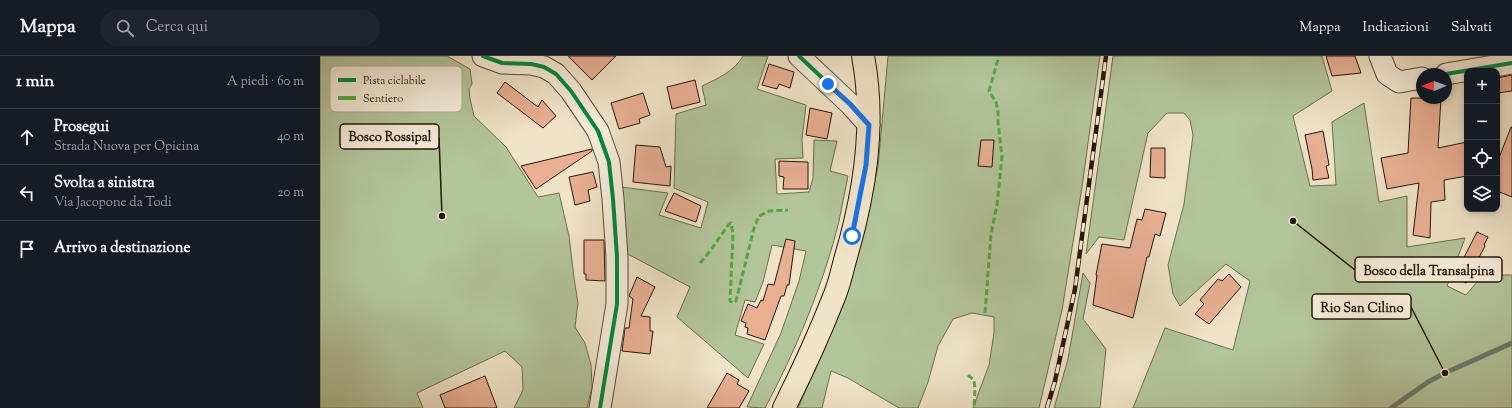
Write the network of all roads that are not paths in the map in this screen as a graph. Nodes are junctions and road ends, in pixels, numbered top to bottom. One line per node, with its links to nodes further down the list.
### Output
1 (483, 56): 9 (street)
2 (799, 56): 8 (street)
3 (863, 56): 8 (main road)
4 (1380, 56): 7 (street)
5 (1512, 63): 6 (street)
6 (1452, 73)
7 (1416, 79)
8 (869, 125): 10 (main road)
9 (600, 408)
10 (784, 408)

